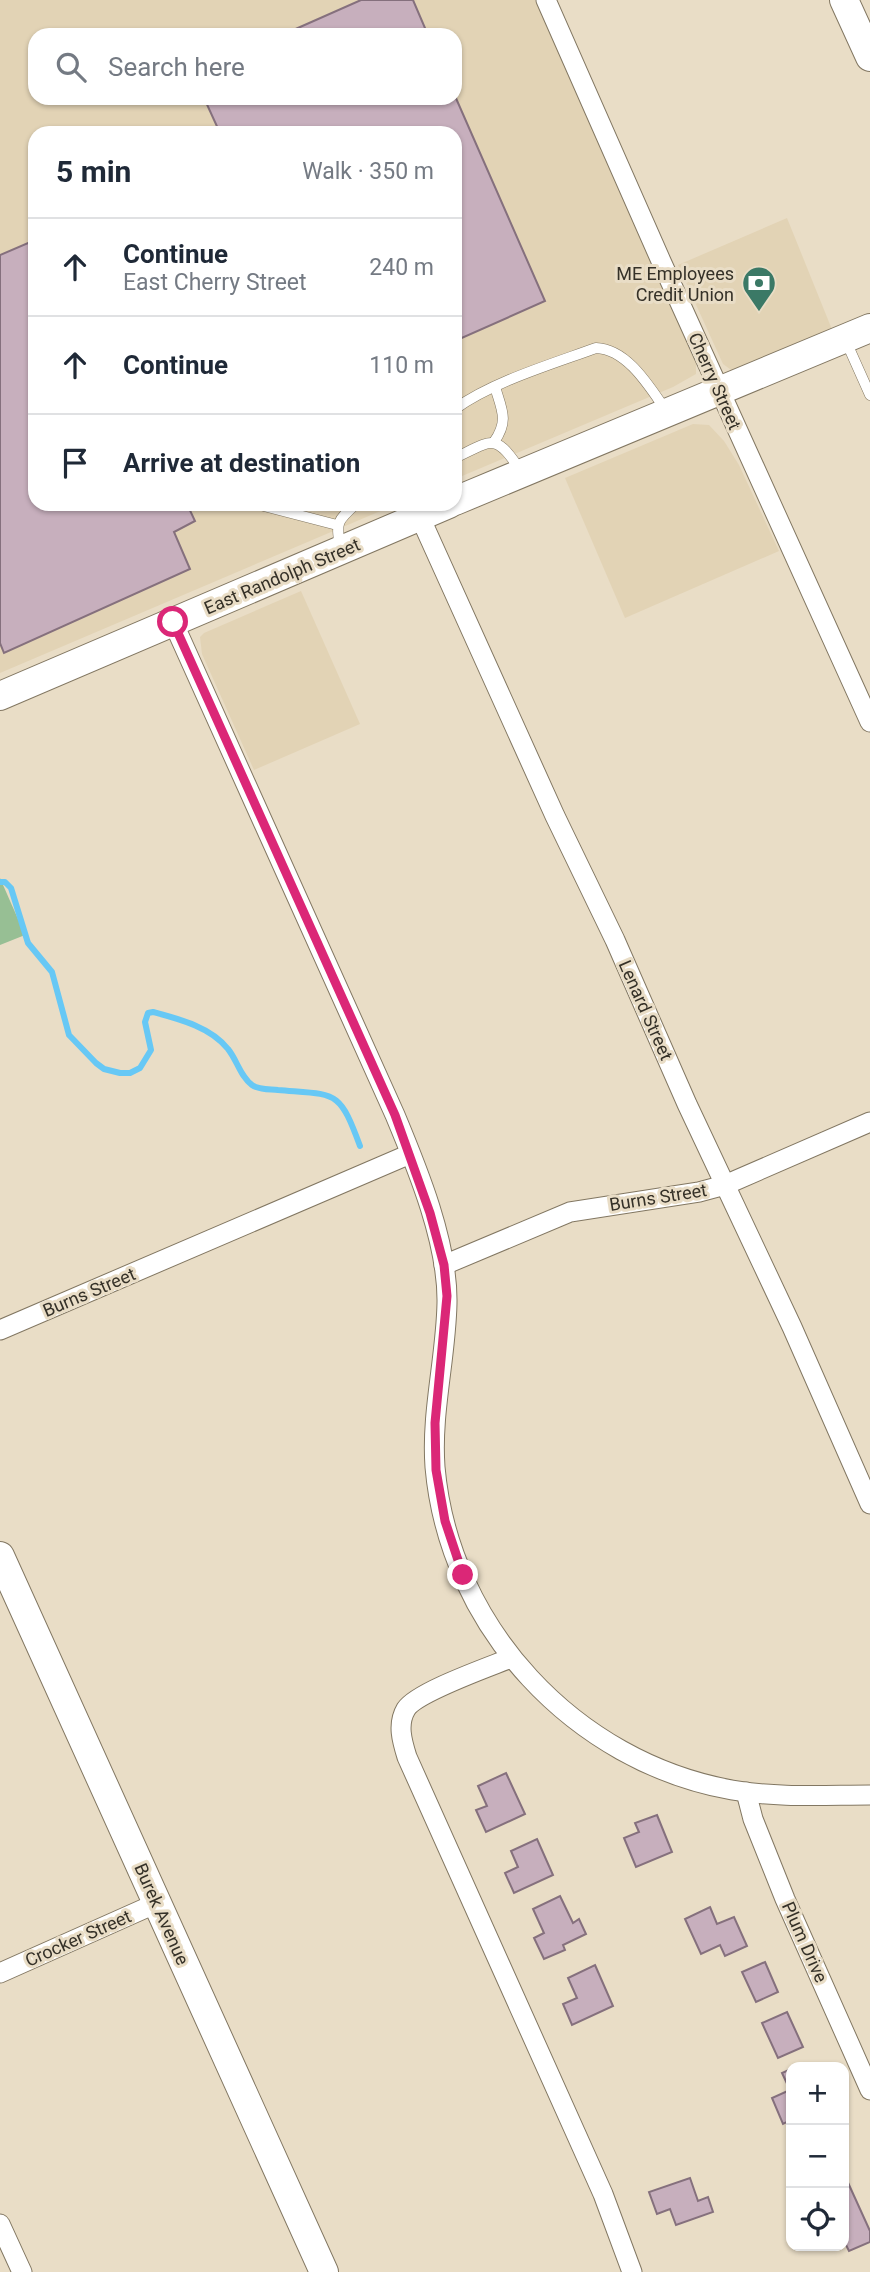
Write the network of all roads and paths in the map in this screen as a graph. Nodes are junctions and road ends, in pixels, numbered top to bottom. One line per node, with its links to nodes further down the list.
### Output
1 (546, 0): 6 (street, Cherry Street)
2 (844, 0): 3 (street)
3 (870, 57)
4 (858, 334): 6 (street); 7 (lane)
5 (495, 387): 8 (lane); 9 (lane); 10 (lane)
6 (720, 391): 9 (street); 21 (street, Cherry Street)
7 (870, 395)
8 (462, 404)
9 (667, 412): 12 (street)
10 (494, 442): 11 (lane); 12 (lane)
11 (462, 454)
12 (522, 472): 13 (street)
13 (462, 498)
14 (273, 511): 18 (lane)
15 (348, 511): 18 (lane)
16 (433, 511): 17 (street, East Randolph Street)
17 (420, 517): 18 (street, East Randolph Street); 24 (street, Lenard Street)
18 (338, 538): 19 (street, East Randolph Street)
19 (173, 622): 20 (street, East Randolph Street); 23 (street)
20 (0, 696)
21 (870, 722)
22 (870, 1122): 24 (street, Burns Street)
23 (410, 1154): 25 (street); 26 (street, Burns Street)
24 (725, 1185): 25 (street, Burns Street); 27 (street, Lenard Street)
25 (444, 1265): 29 (street)
26 (0, 1330)
27 (870, 1504)
28 (0, 1556): 32 (street, Burek Avenue)
29 (511, 1658): 30 (street); 38 (street)
30 (746, 1792): 31 (street); 34 (street, Plum Drive)
31 (870, 1795)
32 (157, 1903): 33 (street, Crocker Street); 37 (street, Burek Avenue)
33 (0, 1973)
34 (870, 2090)
35 (0, 2224): 36 (street)
36 (22, 2272)
37 (324, 2272)
38 (632, 2272)

